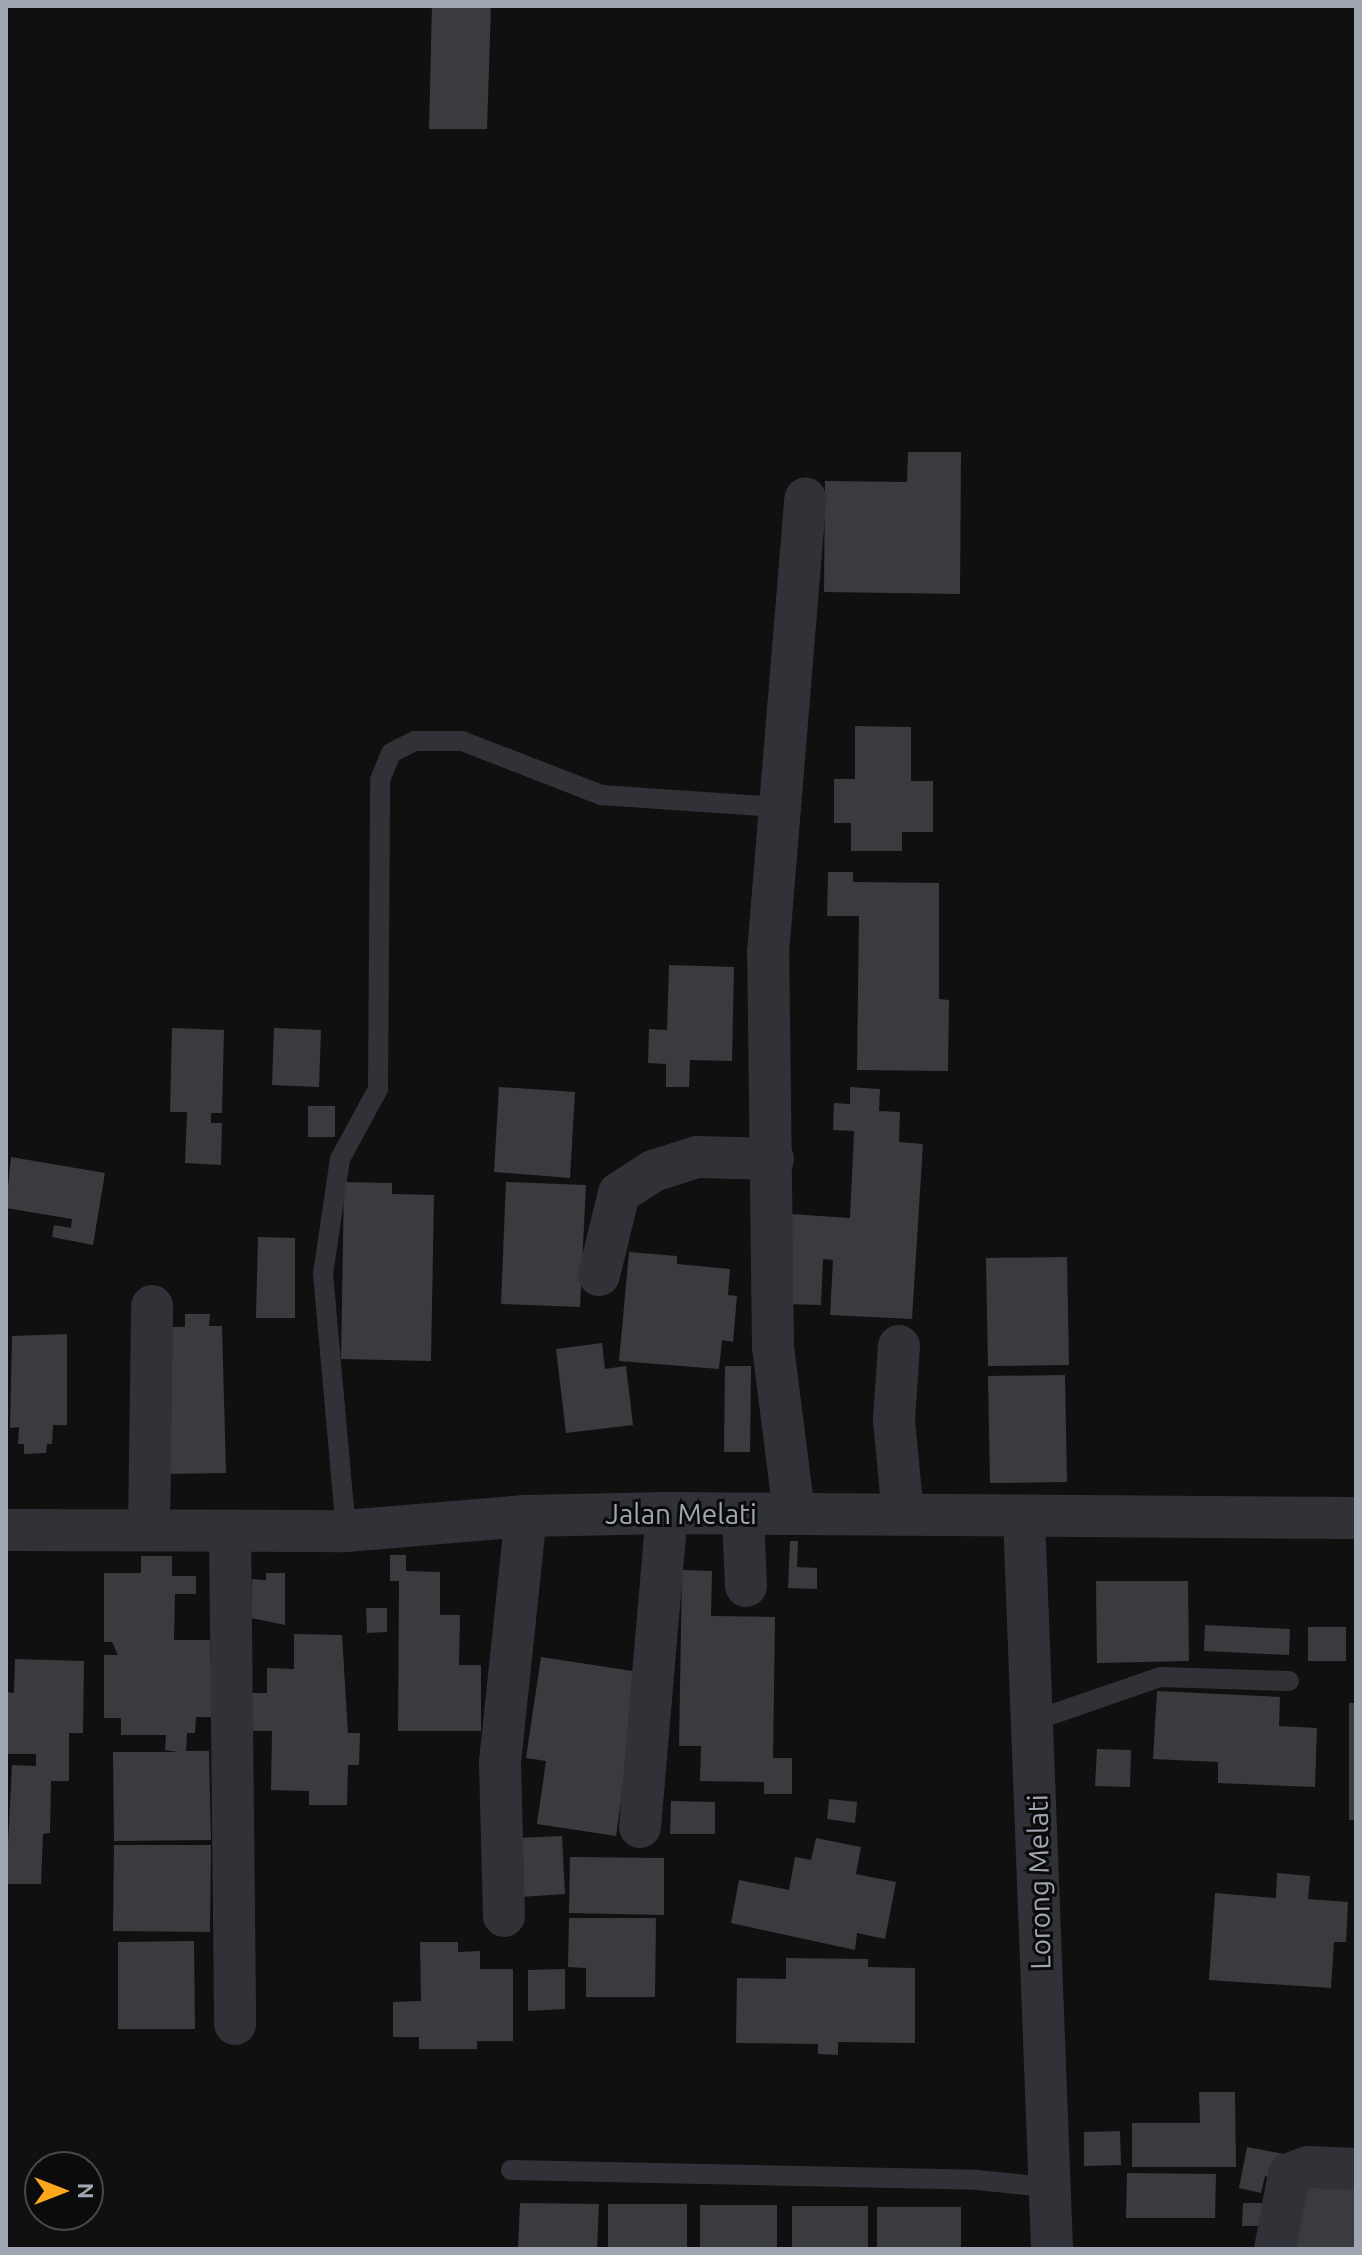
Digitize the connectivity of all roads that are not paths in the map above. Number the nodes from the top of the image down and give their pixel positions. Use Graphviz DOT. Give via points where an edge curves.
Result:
graph roads {
  1 [pos="805,499"];
  2 [pos="778,807"];
  3 [pos="773,1159"];
  4 [pos="599,1275"];
  5 [pos="152,1306"];
  6 [pos="899,1346"];
  7 [pos="667,1513"];
  8 [pos="794,1513"];
  9 [pos="743,1515"];
  10 [pos="903,1515"];
  11 [pos="526,1516"];
  12 [pos="1024,1516"];
  13 [pos="1356,1518"];
  14 [pos="6,1530"];
  15 [pos="149,1530"];
  16 [pos="230,1531"];
  17 [pos="346,1531"];
  18 [pos="746,1586"];
  19 [pos="1289,1681"];
  20 [pos="1036,1720"];
  21 [pos="640,1827"];
  22 [pos="504,1916"];
  23 [pos="235,2024"];
  24 [pos="1356,2169"];
  25 [pos="511,2170"];
  26 [pos="1046,2187"];
  27 [pos="1052,2249"];
  28 [pos="1275,2249"];
  1 -- 2 [label="street"];
  2 -- 3 [label="street" via="768,953"];
  2 -- 17 [label="lane" via="601,795 462,741 415,741 391,753 380,780 378,1089 340,1159 323,1274"];
  3 -- 4 [label="street" via="697,1157 653,1171 619,1193"];
  3 -- 8 [label="street" via="773,1347"];
  5 -- 15 [label="street"];
  6 -- 10 [label="street" via="894,1420"];
  7 -- 9 [label="street, Jalan Melati"];
  7 -- 11 [label="street, Jalan Melati"];
  7 -- 21 [label="street"];
  8 -- 9 [label="street, Jalan Melati"];
  8 -- 10 [label="street, Jalan Melati"];
  9 -- 18 [label="street"];
  10 -- 12 [label="street, Jalan Melati"];
  11 -- 17 [label="street, Jalan Melati"];
  11 -- 22 [label="street" via="500,1762"];
  12 -- 13 [label="street, Jalan Melati"];
  12 -- 20 [label="street, Lorong Melati"];
  14 -- 15 [label="street, Jalan Melati"];
  15 -- 16 [label="street, Jalan Melati"];
  16 -- 17 [label="street, Jalan Melati"];
  16 -- 23 [label="street"];
  19 -- 20 [label="lane" via="1160,1677"];
  20 -- 26 [label="street, Lorong Melati"];
  24 -- 28 [label="street" via="1308,2167 1289,2174"];
  25 -- 26 [label="lane" via="977,2180"];
  26 -- 27 [label="street, Lorong Melati"];
}
